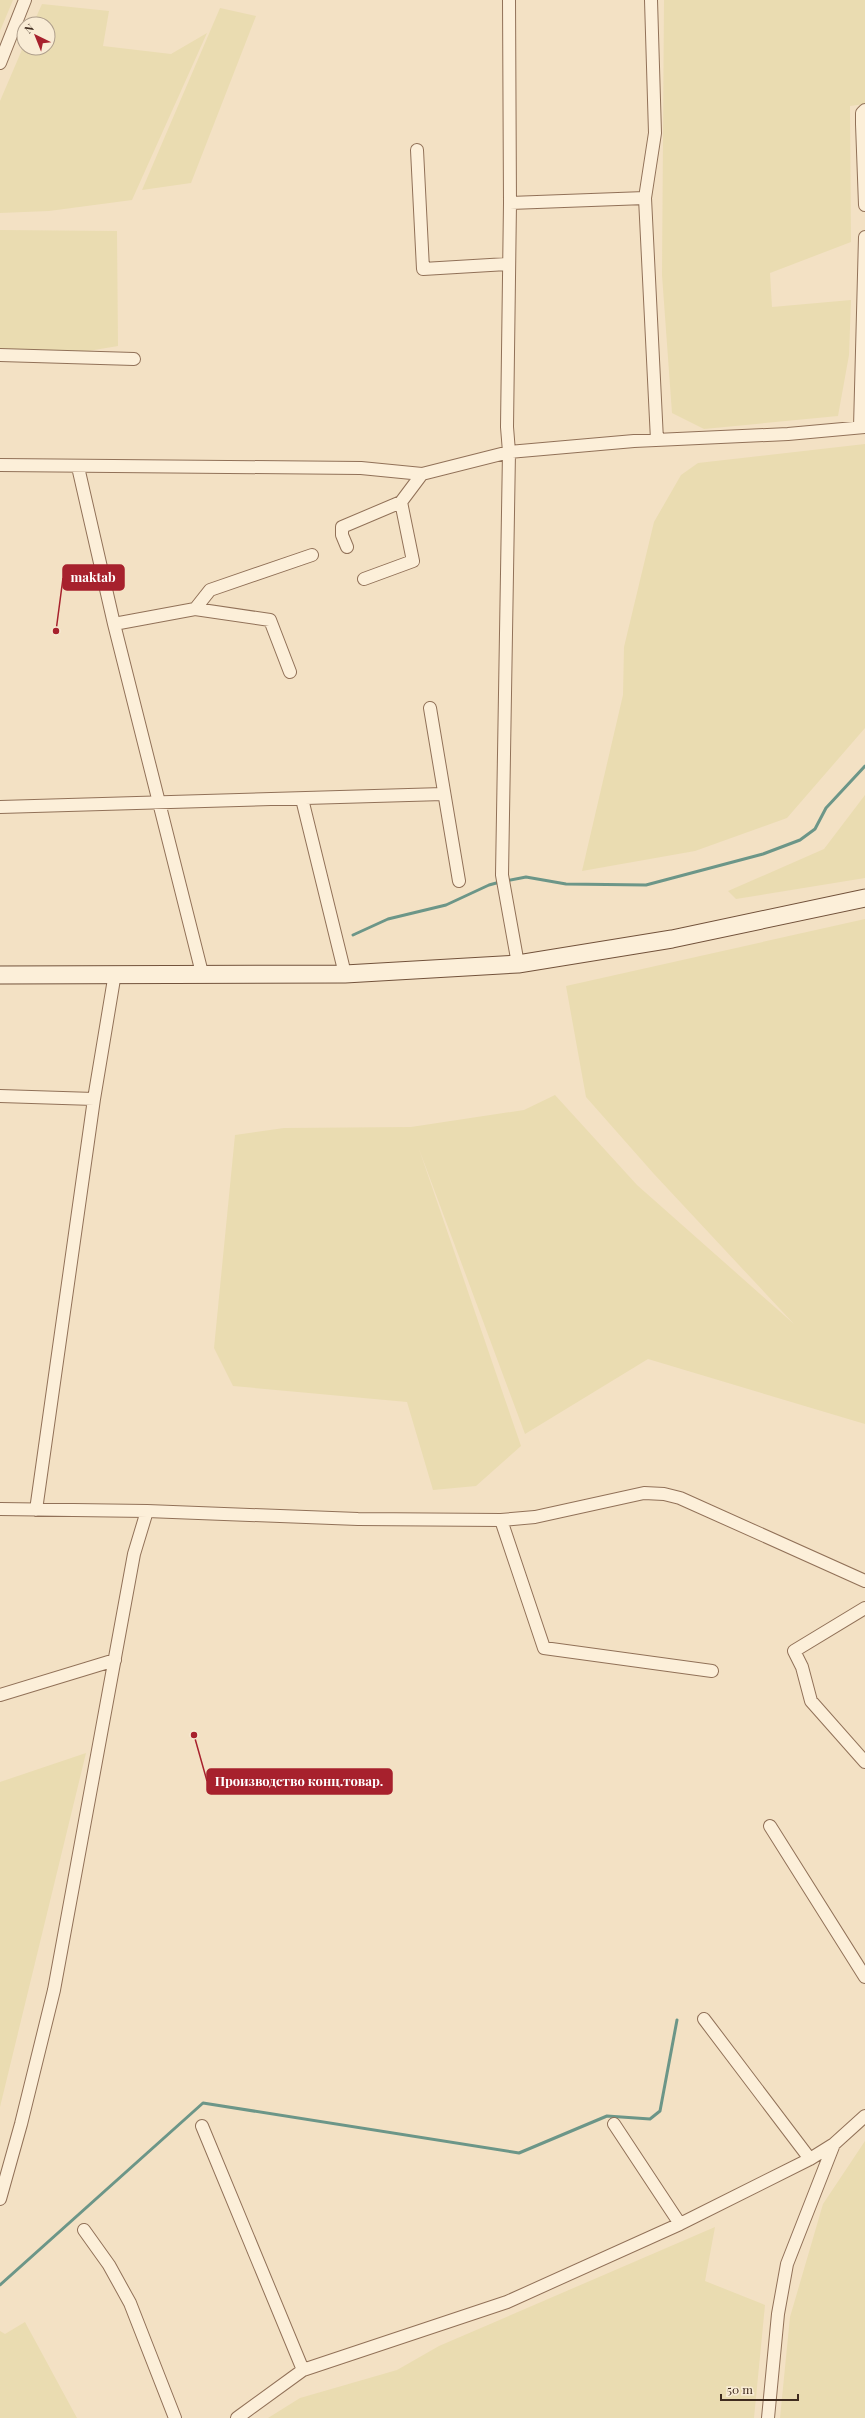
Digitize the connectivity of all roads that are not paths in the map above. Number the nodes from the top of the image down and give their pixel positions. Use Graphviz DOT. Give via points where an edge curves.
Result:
graph roads {
  1 [pos="25,0"];
  2 [pos="509,0"];
  3 [pos="651,0"];
  4 [pos="0,63"];
  5 [pos="865,110"];
  6 [pos="417,150"];
  7 [pos="645,198"];
  8 [pos="510,203"];
  9 [pos="865,205"];
  10 [pos="865,237"];
  11 [pos="507,264"];
  12 [pos="0,356"];
  13 [pos="134,359"];
  14 [pos="863,427"];
  15 [pos="657,440"];
  16 [pos="509,452"];
  17 [pos="0,466"];
  18 [pos="78,467"];
  19 [pos="422,474"];
  20 [pos="401,502"];
  21 [pos="347,547"];
  22 [pos="312,555"];
  23 [pos="364,579"];
  24 [pos="195,609"];
  25 [pos="114,624"];
  26 [pos="290,672"];
  27 [pos="430,708"];
  28 [pos="443,794"];
  29 [pos="302,799"];
  30 [pos="158,802"];
  31 [pos="0,807"];
  32 [pos="459,881"];
  33 [pos="865,898"];
  34 [pos="518,964"];
  35 [pos="115,973"];
  36 [pos="202,973"];
  37 [pos="345,974"];
  38 [pos="0,975"];
  39 [pos="0,1096"];
  40 [pos="94,1099"];
  41 [pos="0,1509"];
  42 [pos="36,1510"];
  43 [pos="147,1510"];
  44 [pos="501,1520"];
  45 [pos="865,1581"];
  46 [pos="865,1608"];
  47 [pos="115,1660"];
  48 [pos="712,1671"];
  49 [pos="0,1695"];
  50 [pos="865,1762"];
  51 [pos="770,1826"];
  52 [pos="865,1977"];
  53 [pos="704,2019"];
  54 [pos="865,2116"];
  55 [pos="614,2124"];
  56 [pos="202,2126"];
  57 [pos="834,2144"];
  58 [pos="810,2159"];
  59 [pos="0,2199"];
  60 [pos="680,2224"];
  61 [pos="84,2230"];
  62 [pos="303,2370"];
  63 [pos="175,2418"];
  64 [pos="238,2418"];
  65 [pos="768,2418"];
  1 -- 4 [label="street"];
  2 -- 8 [label="street"];
  3 -- 7 [label="street" via="655,133"];
  5 -- 9 [label="street" via="862,113 862,124"];
  6 -- 11 [label="street" via="423,269"];
  7 -- 8 [label="street"];
  7 -- 15 [label="street"];
  8 -- 11 [label="street"];
  10 -- 14 [label="street"];
  11 -- 16 [label="street"];
  12 -- 13 [label="street"];
  14 -- 15 [label="street" via="788,434"];
  15 -- 16 [label="street"];
  16 -- 19 [label="street"];
  16 -- 34 [label="street" via="502,875"];
  17 -- 18 [label="street"];
  18 -- 19 [label="street" via="361,468"];
  18 -- 25 [label="street"];
  19 -- 20 [label="street"];
  20 -- 21 [label="street" via="342,527"];
  20 -- 23 [label="street" via="413,561"];
  22 -- 24 [label="street" via="210,590"];
  24 -- 25 [label="street"];
  24 -- 26 [label="street" via="270,620"];
  25 -- 30 [label="street"];
  27 -- 28 [label="street"];
  28 -- 29 [label="street"];
  28 -- 32 [label="street"];
  29 -- 30 [label="street"];
  29 -- 37 [label="street"];
  30 -- 31 [label="street"];
  30 -- 36 [label="street"];
  33 -- 34 [label="main road" via="672,940"];
  34 -- 37 [label="main road"];
  35 -- 36 [label="main road"];
  35 -- 38 [label="main road"];
  35 -- 40 [label="street"];
  36 -- 37 [label="main road"];
  39 -- 40 [label="street"];
  40 -- 42 [label="street"];
  41 -- 42 [label="street"];
  42 -- 43 [label="street"];
  43 -- 44 [label="street" via="358,1519"];
  43 -- 47 [label="street" via="134,1554"];
  44 -- 45 [label="street" via="535,1518 644,1492 664,1494 680,1498"];
  44 -- 48 [label="street" via="544,1648"];
  46 -- 50 [label="street" via="794,1651 802,1668 811,1701"];
  47 -- 49 [label="street"];
  47 -- 59 [label="street" via="54,1990"];
  51 -- 52 [label="street"];
  53 -- 58 [label="street"];
  54 -- 57 [label="street"];
  55 -- 60 [label="street"];
  56 -- 62 [label="street"];
  57 -- 58 [label="street"];
  57 -- 65 [label="street" via="787,2264 778,2314"];
  58 -- 60 [label="street"];
  60 -- 62 [label="street" via="507,2302"];
  61 -- 63 [label="street" via="109,2265 130,2303"];
  62 -- 64 [label="street"];
}
